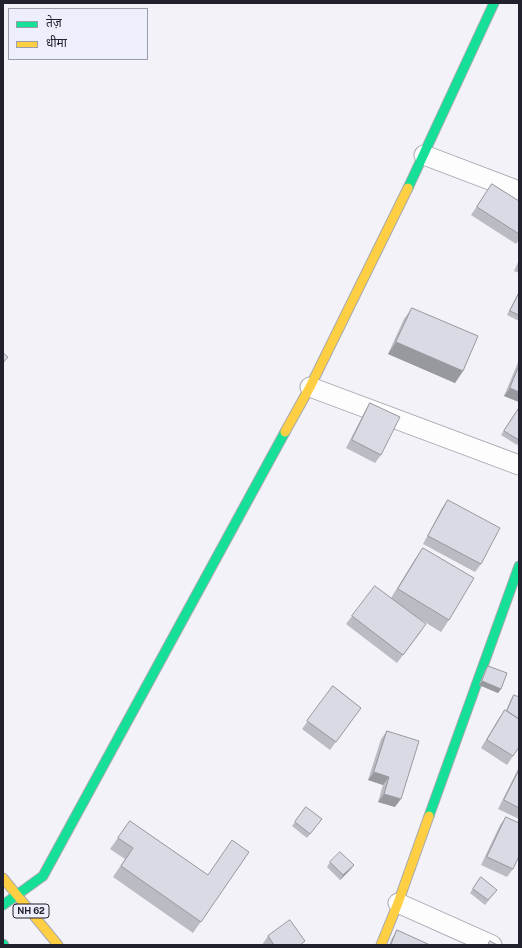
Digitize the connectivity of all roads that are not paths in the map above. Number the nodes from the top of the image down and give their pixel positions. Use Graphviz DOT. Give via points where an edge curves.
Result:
graph roads {
  1 [pos="494,3"];
  2 [pos="424,155"];
  3 [pos="519,191"];
  4 [pos="310,387"];
  5 [pos="519,465"];
  6 [pos="519,566"];
  7 [pos="3,878"];
  8 [pos="18,895"];
  9 [pos="398,903"];
  10 [pos="3,906"];
  11 [pos="58,945"];
  12 [pos="381,945"];
  13 [pos="492,945"];
  1 -- 2 [label="main road"];
  2 -- 3 [label="street"];
  2 -- 4 [label="main road"];
  4 -- 5 [label="street"];
  4 -- 8 [label="main road" via="43,876"];
  6 -- 9 [label="main road"];
  7 -- 8 [label="main road, NH 62"];
  8 -- 10 [label="main road"];
  8 -- 11 [label="main road, NH 62"];
  9 -- 12 [label="main road"];
  9 -- 13 [label="street"];
}
